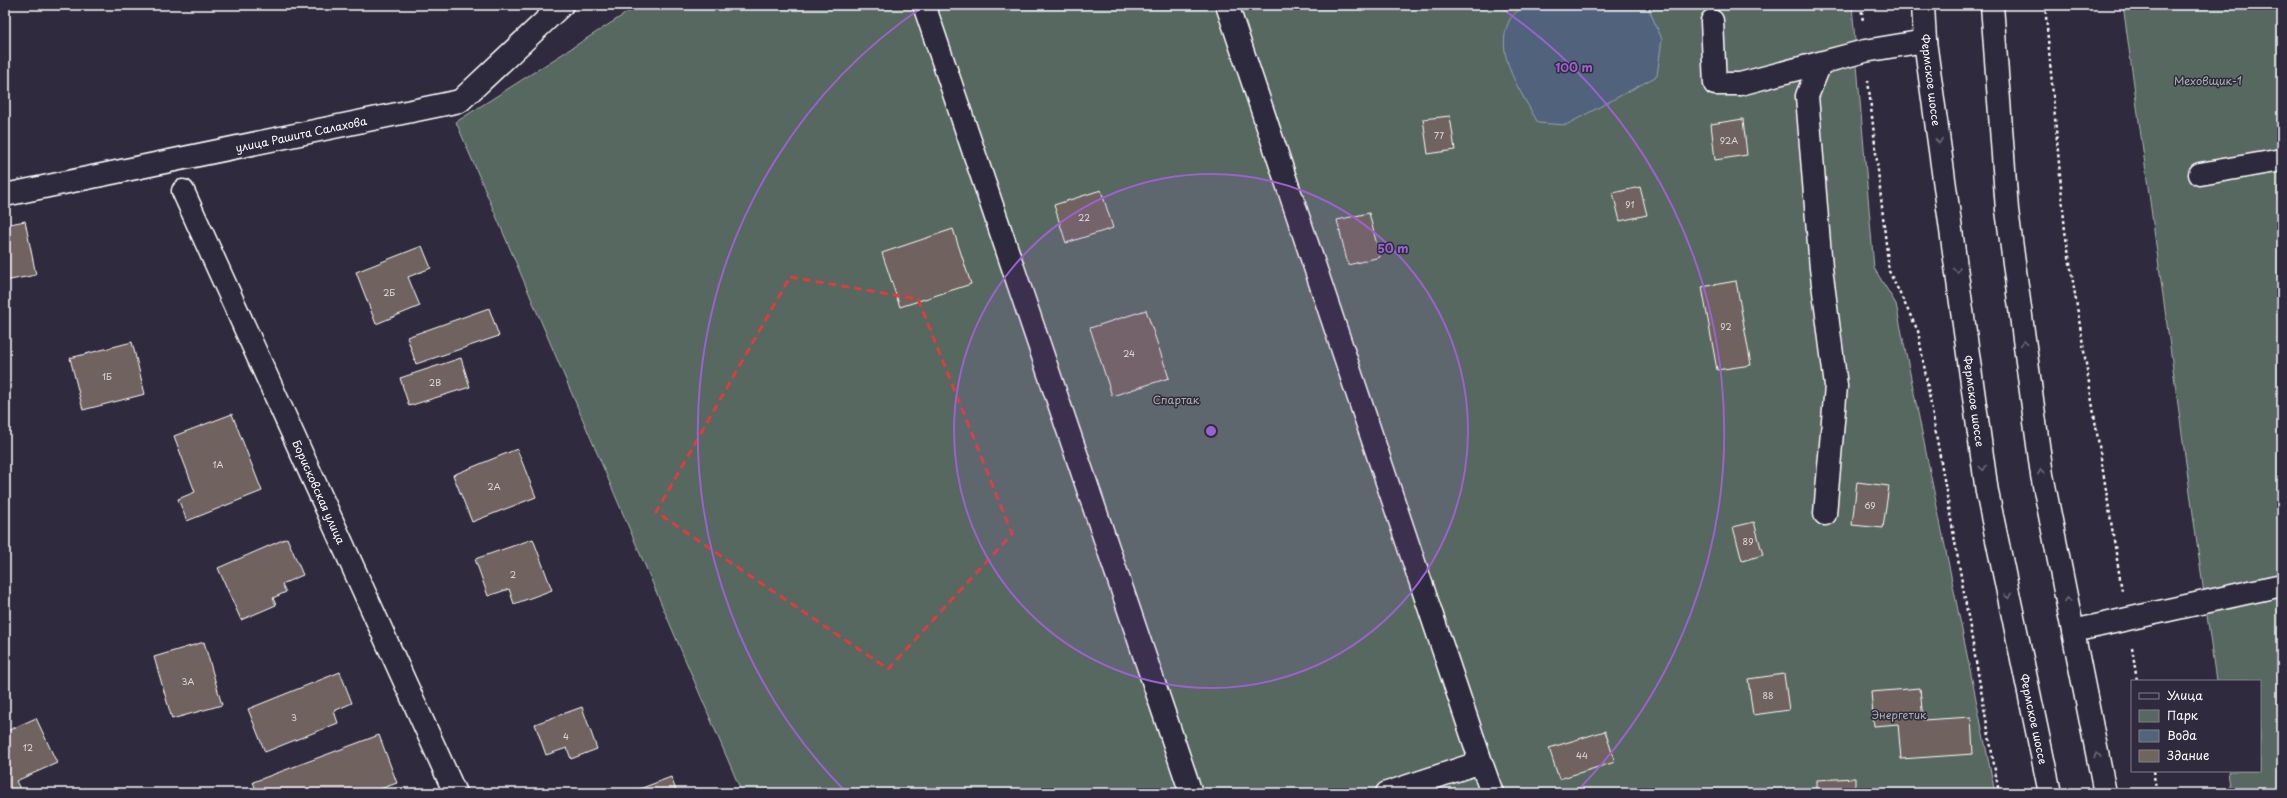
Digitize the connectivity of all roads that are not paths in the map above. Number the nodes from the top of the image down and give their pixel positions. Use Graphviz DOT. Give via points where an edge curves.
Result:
graph roads {
  1 [pos="562,5"];
  2 [pos="924,5"];
  3 [pos="1227,5"];
  4 [pos="1923,5"];
  5 [pos="1992,5"];
  6 [pos="1712,21"];
  7 [pos="1925,41"];
  8 [pos="1820,64"];
  9 [pos="2282,160"];
  10 [pos="2200,174"];
  11 [pos="183,191"];
  12 [pos="5,195"];
  13 [pos="1825,514"];
  14 [pos="2282,585"];
  15 [pos="2073,631"];
  16 [pos="1481,762"];
  17 [pos="455,793"];
  18 [pos="1192,793"];
  19 [pos="1387,793"];
  20 [pos="1492,793"];
  21 [pos="2050,793"];
  22 [pos="2105,793"];
  1 -- 12 [label="main road, улица Рашита Салахова" via="460,101"];
  2 -- 18 [label="main road"];
  3 -- 16 [label="main road"];
  4 -- 7 [label="main road, Фермское шоссе"];
  15 -- 5 [label="main road, one-way" via="2042,475 2010,234"];
  6 -- 8 [label="main road" via="1715,84 1740,84"];
  7 -- 8 [label="main road" via="1865,51"];
  7 -- 21 [label="main road, Фермское шоссе, one-way" via="1987,492"];
  8 -- 13 [label="main road" via="1807,96 1821,268 1836,386"];
  9 -- 10 [label="main road"];
  11 -- 17 [label="main road, Борисковская улица"];
  14 -- 15 [label="main road"];
  22 -- 15 [label="main road, one-way"];
  16 -- 19 [label="main road"];
  16 -- 20 [label="main road"];
}
